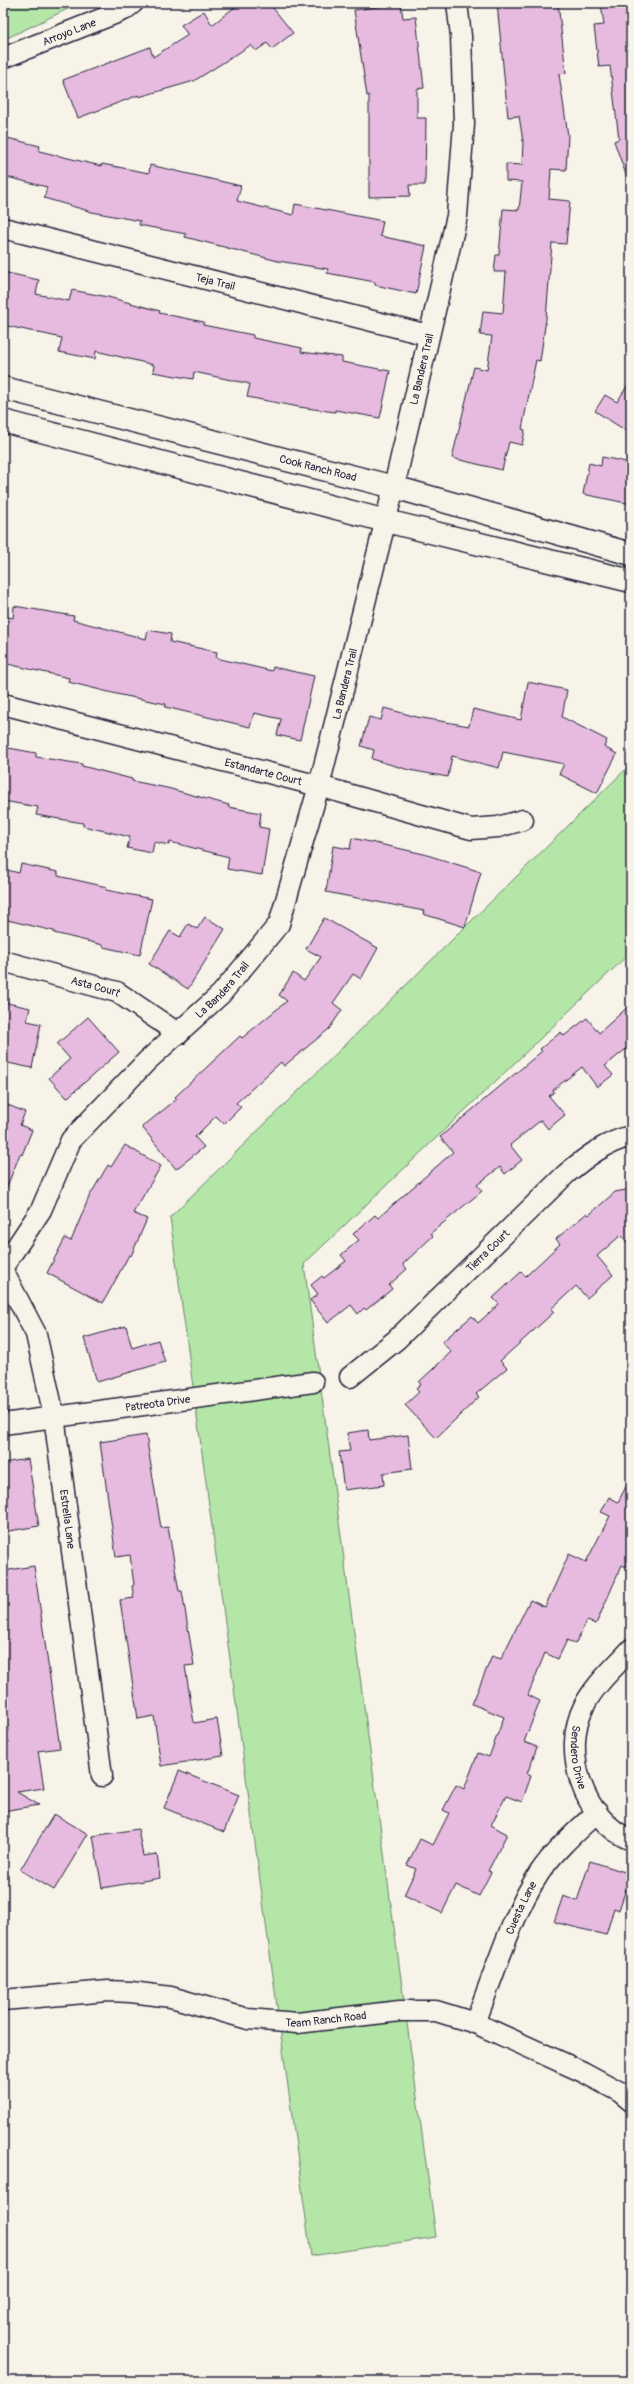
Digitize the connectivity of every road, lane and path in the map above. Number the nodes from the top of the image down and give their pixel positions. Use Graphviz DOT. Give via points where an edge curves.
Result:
graph roads {
  1 [pos="133,3"];
  2 [pos="457,3"];
  3 [pos="3,58"];
  4 [pos="3,228"];
  5 [pos="428,335"];
  6 [pos="3,388"];
  7 [pos="3,421"];
  8 [pos="394,487"];
  9 [pos="386,521"];
  10 [pos="631,554"];
  11 [pos="631,581"];
  12 [pos="3,704"];
  13 [pos="319,786"];
  14 [pos="523,820"];
  15 [pos="3,961"];
  16 [pos="179,1034"];
  17 [pos="631,1136"];
  18 [pos="3,1267"];
  19 [pos="3,1271"];
  20 [pos="350,1377"];
  21 [pos="313,1382"];
  22 [pos="54,1416"];
  23 [pos="3,1424"];
  24 [pos="631,1649"];
  25 [pos="102,1776"];
  26 [pos="597,1812"];
  27 [pos="631,1840"];
  28 [pos="3,2000"];
  29 [pos="475,2023"];
  30 [pos="631,2101"];
  1 -- 3 [label="street, Arroyo Lane" via="124,10"];
  2 -- 5 [label="street, La Bandera Trail" via="461,36 464,124 457,216"];
  4 -- 5 [label="street, Teja Trail"];
  5 -- 8 [label="street, La Bandera Trail"];
  6 -- 8 [label="street, Cook Ranch Road"];
  7 -- 9 [label="street"];
  8 -- 9 [label="street, La Bandera Trail"];
  8 -- 10 [label="street, Cook Ranch Road"];
  9 -- 11 [label="street"];
  9 -- 13 [label="street, La Bandera Trail"];
  12 -- 13 [label="street, Estandarte Court"];
  13 -- 14 [label="street, Estandarte Court" via="470,829 498,827"];
  13 -- 16 [label="street, La Bandera Trail" via="279,924 221,994"];
  15 -- 16 [label="street, Asta Court" via="117,992"];
  16 -- 18 [label="street, La Bandera Trail" via="147,1061 71,1140 41,1210"];
  17 -- 20 [label="street, Tierra Court" via="594,1152 566,1174 396,1340"];
  19 -- 22 [label="street, Estrella Lane" via="36,1334"];
  21 -- 22 [label="street, Patreota Drive"];
  22 -- 23 [label="street, Patreota Drive"];
  22 -- 25 [label="street, Estrella Lane"];
  24 -- 26 [label="street, Sendero Drive" via="587,1701 576,1731 578,1771 589,1801"];
  26 -- 27 [label="street, Sendero Drive" via="616,1831"];
  26 -- 29 [label="street, Cuesta Lane" via="562,1845 530,1889"];
  28 -- 29 [label="street, Team Ranch Road" via="108,1991 131,1992 171,1997 248,2019 316,2022 418,2010 452,2014"];
  29 -- 30 [label="street, Team Ranch Road" via="601,2080"];
}
